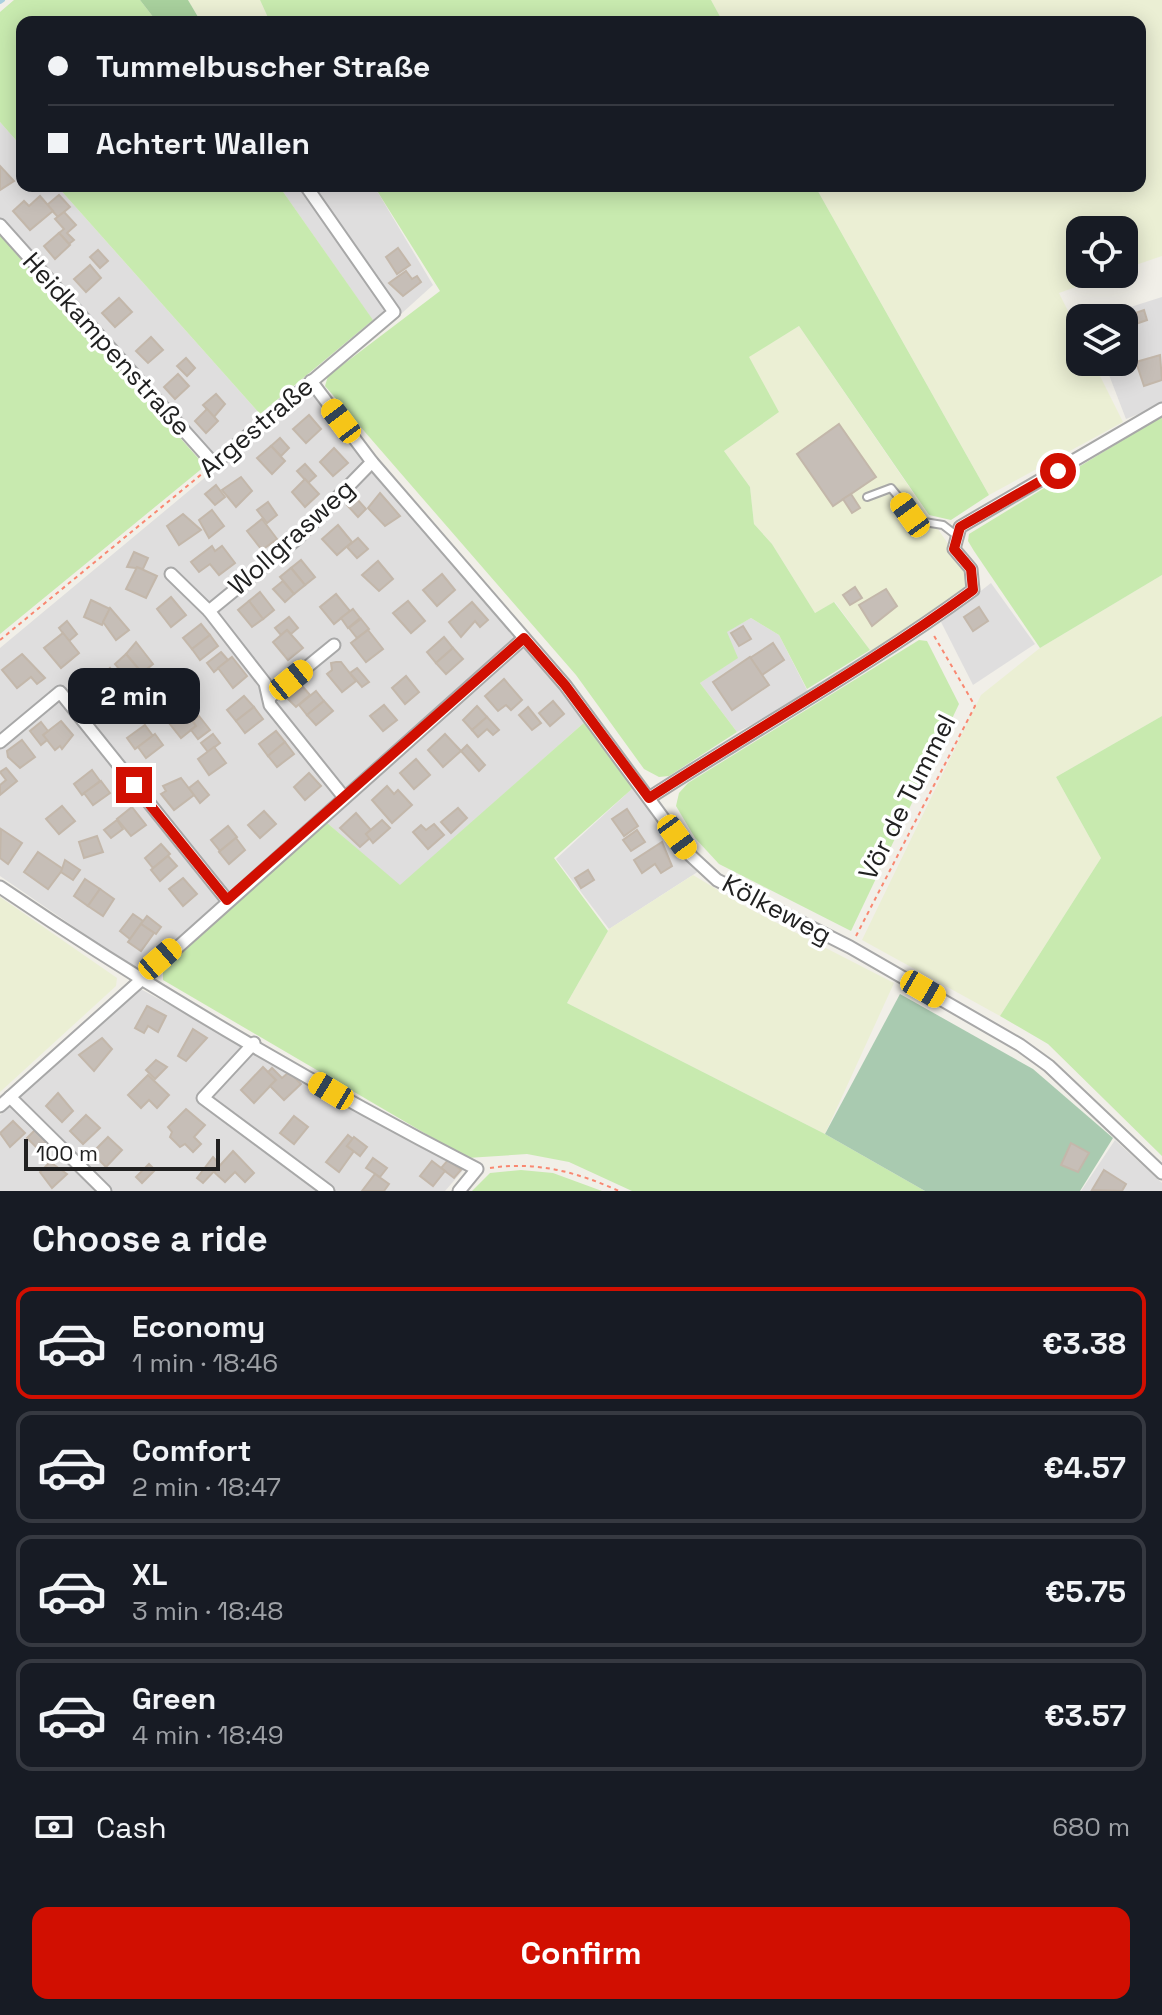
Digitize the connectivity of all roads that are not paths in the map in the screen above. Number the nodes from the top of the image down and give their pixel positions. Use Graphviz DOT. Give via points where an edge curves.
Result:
graph roads {
  1 [pos="310,192"];
  2 [pos="0,225"];
  3 [pos="311,381"];
  4 [pos="1162,409"];
  5 [pos="372,462"];
  6 [pos="214,464"];
  7 [pos="867,497"];
  8 [pos="956,535"];
  9 [pos="171,574"];
  10 [pos="209,611"];
  11 [pos="524,638"];
  12 [pos="334,645"];
  13 [pos="269,698"];
  14 [pos="0,742"];
  15 [pos="343,796"];
  16 [pos="649,798"];
  17 [pos="0,887"];
  18 [pos="227,900"];
  19 [pos="138,979"];
  20 [pos="254,1043"];
  21 [pos="10,1097"];
  22 [pos="0,1106"];
  23 [pos="1162,1173"];
  24 [pos="105,1191"];
  25 [pos="328,1191"];
  26 [pos="459,1191"];
  1 -- 3 [label="street, Argestraße" via="394,312"];
  2 -- 6 [label="street, Heidkampenstraße"];
  3 -- 5 [label="street, Kölkeweg"];
  3 -- 6 [label="street, Argestraße"];
  4 -- 8 [label="street" via="960,527"];
  5 -- 10 [label="street, Wollgrasweg" via="297,539"];
  5 -- 11 [label="street, Kölkeweg"];
  7 -- 8 [label="lane" via="891,488 918,521 943,525"];
  8 -- 16 [label="street" via="954,549 971,569 973,590 838,683"];
  9 -- 10 [label="street, Wollgrasweg"];
  10 -- 13 [label="street, Wollgrasweg" via="265,683"];
  11 -- 15 [label="street"];
  11 -- 16 [label="street, Kölkeweg"];
  12 -- 13 [label="street"];
  13 -- 15 [label="street, Wollgrasweg"];
  14 -- 18 [label="street" via="60,692"];
  15 -- 18 [label="street"];
  16 -- 23 [label="street, Kölkeweg" via="691,856 717,880 850,947 1049,1066"];
  17 -- 19 [label="street"];
  18 -- 19 [label="street"];
  19 -- 20 [label="street"];
  19 -- 21 [label="street"];
  20 -- 25 [label="street" via="203,1098"];
  20 -- 26 [label="street" via="357,1106 477,1169"];
  21 -- 22 [label="street"];
  21 -- 24 [label="street"];
}
